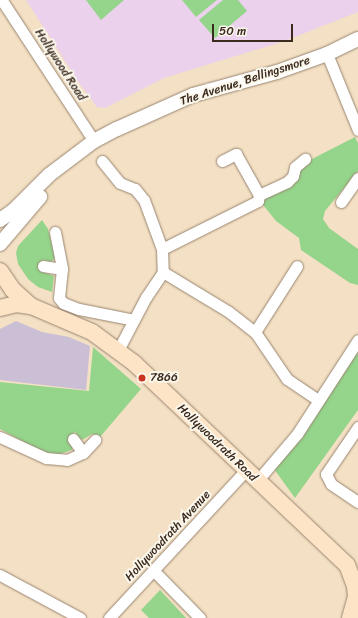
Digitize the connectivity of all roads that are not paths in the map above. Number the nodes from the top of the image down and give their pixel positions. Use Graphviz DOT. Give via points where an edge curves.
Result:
graph roads {
  1 [pos="3,2"];
  2 [pos="358,39"];
  3 [pos="327,54"];
  4 [pos="358,130"];
  5 [pos="94,141"];
  6 [pos="305,159"];
  7 [pos="71,160"];
  8 [pos="102,161"];
  9 [pos="222,161"];
  10 [pos="358,178"];
  11 [pos="259,195"];
  12 [pos="340,202"];
  13 [pos="0,220"];
  14 [pos="56,232"];
  15 [pos="0,244"];
  16 [pos="162,249"];
  17 [pos="43,266"];
  18 [pos="297,266"];
  19 [pos="62,269"];
  20 [pos="0,271"];
  21 [pos="163,272"];
  22 [pos="30,306"];
  23 [pos="0,308"];
  24 [pos="134,320"];
  25 [pos="255,332"];
  26 [pos="358,340"];
  27 [pos="118,350"];
  28 [pos="318,400"];
  29 [pos="358,427"];
  30 [pos="0,437"];
  31 [pos="73,439"];
  32 [pos="95,440"];
  33 [pos="83,453"];
  34 [pos="251,476"];
  35 [pos="358,502"];
  36 [pos="153,570"];
  37 [pos="0,575"];
  38 [pos="357,597"];
  39 [pos="80,618"];
  40 [pos="109,618"];
  41 [pos="200,618"];
  42 [pos="350,618"];
  1 -- 5 [label="street, Hollywood Road"];
  2 -- 3 [label="street, The Avenue, Bellingsmore"];
  3 -- 4 [label="street"];
  3 -- 5 [label="street, The Avenue, Bellingsmore" via="277,72 193,95"];
  5 -- 7 [label="street, The Avenue, Bellingsmore"];
  6 -- 11 [label="street" via="295,167 287,182"];
  7 -- 13 [label="street, The Avenue, Bellingsmore" via="49,175 13,212"];
  7 -- 15 [label="street, The Avenue, Bellingsmore"];
  8 -- 16 [label="street" via="120,183 135,189 144,200"];
  9 -- 11 [label="street" via="236,154"];
  10 -- 12 [label="street"];
  11 -- 16 [label="street" via="258,201"];
  14 -- 19 [label="street"];
  16 -- 21 [label="street"];
  17 -- 19 [label="street"];
  18 -- 25 [label="street"];
  19 -- 24 [label="street" via="59,298 63,303 79,310"];
  20 -- 22 [label="main road, Hollywoodrath Road" via="13,290"];
  21 -- 24 [label="street" via="146,296"];
  21 -- 25 [label="street" via="229,312"];
  22 -- 23 [label="main road, Hollywoodrath Road" via="16,304"];
  22 -- 27 [label="main road, Hollywoodrath Road" via="92,332"];
  24 -- 27 [label="street"];
  25 -- 28 [label="street" via="286,379"];
  26 -- 28 [label="street, Hollywoodrath Avenue"];
  27 -- 34 [label="main road, Hollywoodrath Road" via="153,380"];
  28 -- 34 [label="street, Hollywoodrath Avenue" via="297,434"];
  29 -- 35 [label="street" via="326,474 331,484"];
  30 -- 33 [label="street" via="46,458 67,460"];
  31 -- 33 [label="street"];
  32 -- 33 [label="street"];
  34 -- 36 [label="street, Hollywoodrath Avenue"];
  34 -- 38 [label="main road, Hollywoodrath Road" via="347,565 353,576"];
  36 -- 40 [label="street, Hollywoodrath Avenue"];
  36 -- 41 [label="street"];
  37 -- 39 [label="street"];
  38 -- 42 [label="main road, Hollywoodrath Road"];
}
